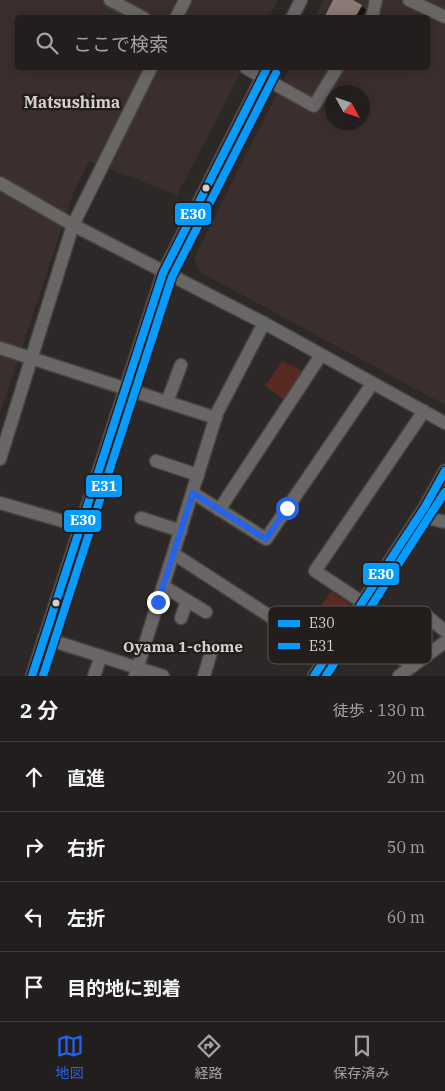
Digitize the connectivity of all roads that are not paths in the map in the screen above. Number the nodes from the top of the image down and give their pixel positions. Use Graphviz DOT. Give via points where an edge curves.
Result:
graph roads {
  1 [pos="110,0"];
  2 [pos="185,0"];
  3 [pos="301,0"];
  4 [pos="376,0"];
  5 [pos="408,0"];
  6 [pos="138,15"];
  7 [pos="178,15"];
  8 [pos="294,15"];
  9 [pos="373,15"];
  10 [pos="445,18"];
  11 [pos="150,70"];
  12 [pos="336,70"];
  13 [pos="264,71"];
  14 [pos="0,184"];
  15 [pos="73,225"];
  16 [pos="164,273"];
  17 [pos="264,323"];
  18 [pos="0,348"];
  19 [pos="321,356"];
  20 [pos="30,357"];
  21 [pos="181,365"];
  22 [pos="372,384"];
  23 [pos="127,388"];
  24 [pos="167,402"];
  25 [pos="424,411"];
  26 [pos="216,418"];
  27 [pos="445,423"];
  28 [pos="0,458"];
  29 [pos="156,461"];
  30 [pos="445,471"];
  31 [pos="198,475"];
  32 [pos="193,493"];
  33 [pos="0,503"];
  34 [pos="219,510"];
  35 [pos="419,516"];
  36 [pos="141,518"];
  37 [pos="445,522"];
  38 [pos="80,526"];
  39 [pos="181,531"];
  40 [pos="174,554"];
  41 [pos="163,586"];
  42 [pos="187,601"];
  43 [pos="362,602"];
  44 [pos="359,606"];
  45 [pos="206,612"];
  46 [pos="268,615"];
  47 [pos="181,618"];
  48 [pos="432,620"];
  49 [pos="445,631"];
  50 [pos="44,638"];
  51 [pos="445,642"];
  52 [pos="212,649"];
  53 [pos="432,652"];
  54 [pos="101,656"];
  55 [pos="38,658"];
  56 [pos="322,664"];
  57 [pos="410,664"];
  58 [pos="416,664"];
  59 [pos="413,666"];
  60 [pos="136,672"];
  61 [pos="25,676"];
  62 [pos="32,676"];
  63 [pos="94,676"];
  64 [pos="163,676"];
  65 [pos="204,676"];
  66 [pos="314,676"];
  67 [pos="399,676"];
  1 -- 6 [label="street"];
  2 -- 7 [label="street"];
  3 -- 8 [label="street"];
  4 -- 9 [label="street"];
  5 -- 10 [label="street"];
  11 -- 15 [label="street"];
  12 -- 13 [label="street" via="314,106"];
  13 -- 16 [label="street"];
  14 -- 15 [label="street"];
  15 -- 16 [label="street"];
  15 -- 20 [label="street"];
  16 -- 17 [label="street"];
  16 -- 23 [label="street"];
  17 -- 19 [label="street"];
  17 -- 26 [label="street"];
  18 -- 20 [label="street"];
  19 -- 22 [label="street"];
  19 -- 34 [label="street"];
  20 -- 23 [label="street"];
  20 -- 28 [label="street"];
  21 -- 24 [label="street"];
  22 -- 25 [label="street"];
  22 -- 34 [label="street" via="266,539"];
  23 -- 24 [label="street"];
  23 -- 38 [label="street"];
  24 -- 26 [label="street"];
  25 -- 27 [label="street"];
  25 -- 43 [label="street" via="315,571"];
  26 -- 31 [label="street"];
  29 -- 31 [label="street"];
  30 -- 35 [label="street"];
  31 -- 32 [label="street"];
  32 -- 34 [label="street"];
  32 -- 39 [label="street"];
  33 -- 38 [label="street"];
  35 -- 37 [label="street"];
  35 -- 43 [label="street"];
  36 -- 39 [label="street"];
  38 -- 50 [label="street"];
  39 -- 40 [label="street"];
  40 -- 41 [label="street"];
  40 -- 46 [label="street"];
  41 -- 42 [label="street"];
  41 -- 60 [label="street"];
  42 -- 45 [label="street"];
  42 -- 47 [label="street"];
  43 -- 44 [label="street"];
  48 -- 49 [label="street"];
  50 -- 54 [label="street"];
  50 -- 55 [label="street"];
  51 -- 53 [label="street"];
  52 -- 65 [label="street"];
  54 -- 60 [label="street"];
  54 -- 63 [label="street"];
  55 -- 61 [label="street" via="29,664"];
  55 -- 62 [label="street"];
  56 -- 66 [label="street"];
  57 -- 59 [label="street"];
  58 -- 59 [label="street"];
  59 -- 67 [label="street"];
  60 -- 64 [label="street"];
}
